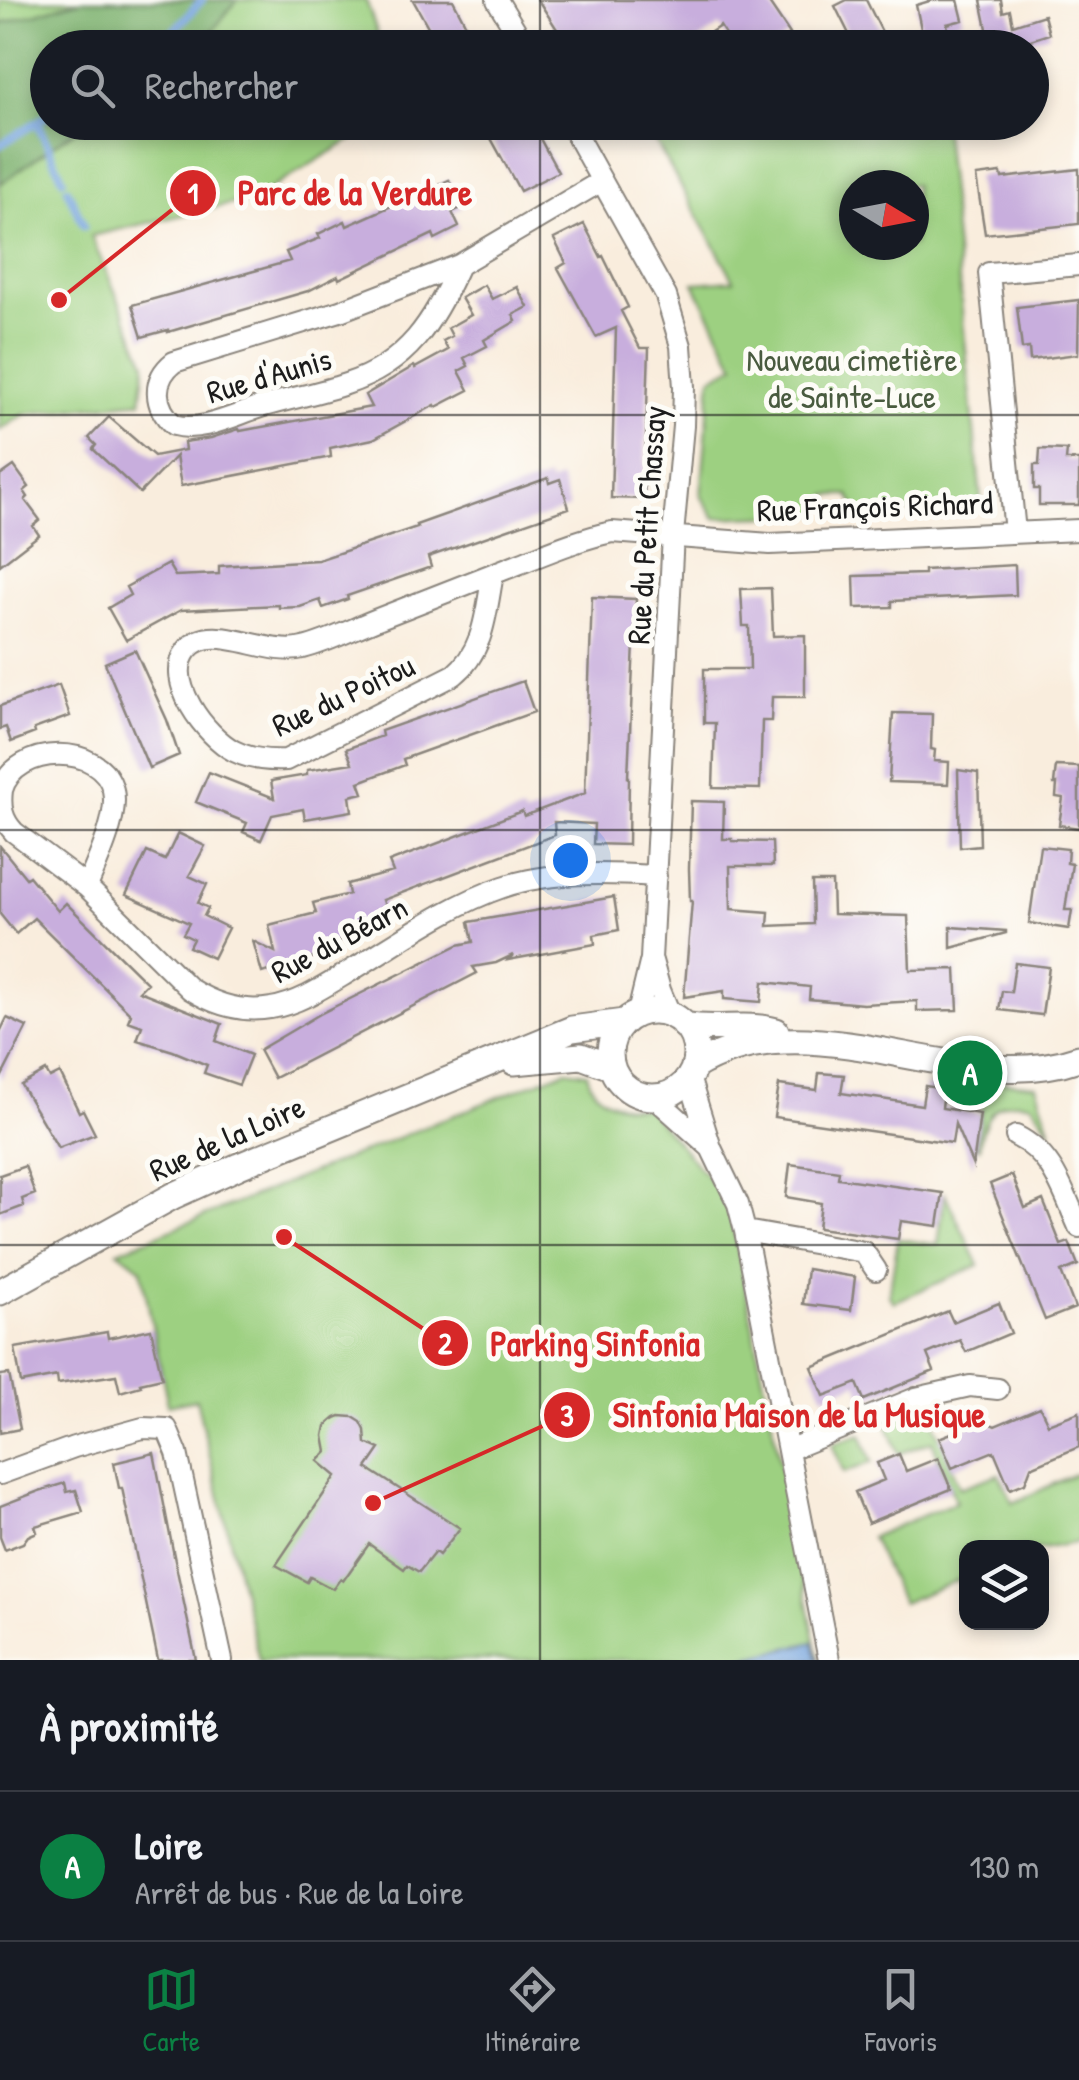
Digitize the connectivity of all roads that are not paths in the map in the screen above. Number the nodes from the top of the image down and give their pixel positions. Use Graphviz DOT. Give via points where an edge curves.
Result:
graph roads {
  1 [pos="497,0"];
  2 [pos="515,30"];
  3 [pos="578,140"];
  4 [pos="600,182"];
  5 [pos="459,264"];
  6 [pos="1079,265"];
  7 [pos="1079,530"];
  8 [pos="1016,532"];
  9 [pos="674,535"];
  10 [pos="494,574"];
  11 [pos="656,876"];
  12 [pos="87,887"];
  13 [pos="651,960"];
  14 [pos="631,1018"];
  15 [pos="677,1019"];
  16 [pos="804,1040"];
  17 [pos="1079,1058"];
  18 [pos="491,1064"];
  19 [pos="612,1067"];
  20 [pos="692,1072"];
  21 [pos="654,1097"];
  22 [pos="1016,1136"];
  23 [pos="711,1148"];
  24 [pos="1079,1227"];
  25 [pos="745,1231"];
  26 [pos="876,1270"];
  27 [pos="0,1292"];
  28 [pos="998,1389"];
  29 [pos="788,1450"];
  30 [pos="0,1474"];
  31 [pos="222,1660"];
  32 [pos="829,1660"];
  1 -- 2 [label="street"];
  3 -- 4 [label="street, Rue du Petit Chassay"];
  4 -- 5 [label="street, Rue d'Aunis"];
  4 -- 9 [label="street, Rue du Petit Chassay" via="666,296 682,346"];
  5 -- 5 [label="street, Rue d'Aunis" via="432,319 395,361 376,372 195,427 174,425 160,408 159,380 174,362 340,311"];
  6 -- 8 [label="street" via="988,273"];
  7 -- 8 [label="street, Rue François Richard"];
  8 -- 9 [label="street, Rue François Richard" via="770,544"];
  9 -- 10 [label="street, Rue du Poitou" via="612,532"];
  9 -- 11 [label="street, Rue du Petit Chassay"];
  10 -- 10 [label="street, Rue du Poitou" via="481,636 465,666 286,760 235,752 184,696 181,664 209,636 302,649"];
  11 -- 12 [label="street, Rue du Béarn" via="562,876 505,886 300,999 271,1008 208,1001"];
  11 -- 13 [label="street, Rue du Petit Chassay"];
  12 -- 12 [label="street, Rue du Béarn" via="111,822 113,791 101,770 77,757 35,757 6,780 0,806 5,822"];
  13 -- 14 [label="street, Rue du Petit Chassay"];
  13 -- 15 [label="street, Rue du Petit Chassay"];
  14 -- 15 [label="street" via="654,1011"];
  14 -- 18 [label="street, Rue de la Loire" via="572,1029"];
  14 -- 19 [label="street" via="610,1048"];
  15 -- 16 [label="street" via="701,1028 769,1028"];
  15 -- 20 [label="street" via="695,1044"];
  16 -- 17 [label="street" via="1026,1069"];
  16 -- 20 [label="street" via="725,1050"];
  18 -- 19 [label="street, Rue de la Loire" via="581,1056"];
  18 -- 27 [label="street, Rue de la Loire" via="172,1196"];
  19 -- 21 [label="street" via="625,1087"];
  20 -- 21 [label="street" via="678,1089"];
  20 -- 23 [label="street"];
  21 -- 23 [label="street"];
  22 -- 24 [label="street" via="1046,1158"];
  23 -- 25 [label="street"];
  25 -- 26 [label="street" via="864,1252"];
  25 -- 29 [label="street"];
  28 -- 29 [label="street" via="970,1386 916,1398"];
  29 -- 32 [label="street"];
  30 -- 31 [label="street" via="143,1428 167,1429"];
}
